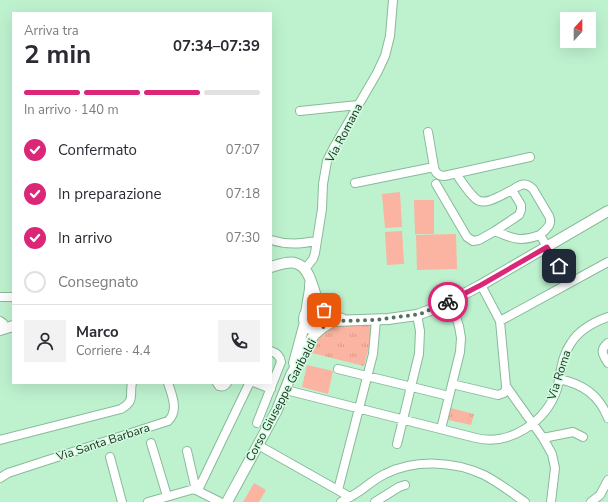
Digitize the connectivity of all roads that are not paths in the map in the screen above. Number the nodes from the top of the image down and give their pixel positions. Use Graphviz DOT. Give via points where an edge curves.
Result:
graph roads {
  1 [pos="393,0"];
  2 [pos="358,105"];
  3 [pos="300,111"];
  4 [pos="428,132"];
  5 [pos="530,157"];
  6 [pos="434,167"];
  7 [pos="459,178"];
  8 [pos="355,183"];
  9 [pos="436,184"];
  10 [pos="512,190"];
  11 [pos="608,211"];
  12 [pos="495,231"];
  13 [pos="540,235"];
  14 [pos="272,240"];
  15 [pos="316,241"];
  16 [pos="547,247"];
  17 [pos="608,262"];
  18 [pos="559,266"];
  19 [pos="272,267"];
  20 [pos="307,274"];
  21 [pos="481,285"];
  22 [pos="0,297"];
  23 [pos="12,297"];
  24 [pos="449,302"];
  25 [pos="324,310"];
  26 [pos="417,314"];
  27 [pos="608,317"];
  28 [pos="305,318"];
  29 [pos="376,320"];
  30 [pos="352,321"];
  31 [pos="500,321"];
  32 [pos="322,328"];
  33 [pos="606,344"];
  34 [pos="274,353"];
  35 [pos="608,364"];
  36 [pos="338,369"];
  37 [pos="291,375"];
  38 [pos="367,376"];
  39 [pos="559,379"];
  40 [pos="132,384"];
  41 [pos="168,384"];
  42 [pos="218,384"];
  43 [pos="226,384"];
  44 [pos="249,384"];
  45 [pos="258,384"];
  46 [pos="452,384"];
  47 [pos="506,386"];
  48 [pos="411,387"];
  49 [pos="270,389"];
  50 [pos="286,390"];
  51 [pos="449,396"];
  52 [pos="359,408"];
  53 [pos="608,418"];
  54 [pos="403,420"];
  55 [pos="257,423"];
  56 [pos="533,423"];
  57 [pos="441,429"];
  58 [pos="583,437"];
  59 [pos="543,438"];
  60 [pos="0,440"];
  61 [pos="151,443"];
  62 [pos="397,444"];
  63 [pos="258,445"];
  64 [pos="187,451"];
  65 [pos="110,457"];
  66 [pos="0,478"];
  67 [pos="608,480"];
  68 [pos="405,485"];
  69 [pos="197,490"];
  70 [pos="338,490"];
  71 [pos="167,496"];
  72 [pos="350,497"];
  73 [pos="122,502"];
  74 [pos="148,502"];
  75 [pos="220,502"];
  76 [pos="227,502"];
  77 [pos="341,502"];
  78 [pos="375,502"];
  79 [pos="525,502"];
  80 [pos="551,502"];
  81 [pos="591,502"];
  1 -- 2 [label="street, Via Romana" via="386,52 378,73"];
  2 -- 3 [label="street"];
  2 -- 15 [label="street, Via Romana" via="327,161"];
  4 -- 6 [label="street"];
  5 -- 6 [label="street" via="444,176 438,174"];
  6 -- 8 [label="street"];
  7 -- 10 [label="street" via="475,198 482,202"];
  9 -- 12 [label="street" via="468,238 477,241"];
  10 -- 12 [label="street" via="522,210 517,217"];
  10 -- 13 [label="street" via="524,184 529,185 550,216 549,226"];
  11 -- 16 [label="main road, Corso Giuseppe Garibaldi"];
  12 -- 13 [label="street" via="520,239"];
  13 -- 16 [label="street"];
  14 -- 15 [label="street" via="291,244"];
  15 -- 20 [label="street, Via Romana"];
  16 -- 18 [label="street"];
  16 -- 21 [label="main road, Corso Giuseppe Garibaldi"];
  17 -- 31 [label="street"];
  19 -- 20 [label="main road" via="293,262"];
  20 -- 25 [label="main road"];
  20 -- 28 [label="main road" via="310,289"];
  21 -- 24 [label="main road, Corso Giuseppe Garibaldi"];
  21 -- 31 [label="street"];
  22 -- 23 [label="street"];
  24 -- 26 [label="main road, Corso Giuseppe Garibaldi"];
  24 -- 46 [label="street" via="461,332 460,352"];
  25 -- 28 [label="main road" via="311,308"];
  25 -- 30 [label="main road, Corso Giuseppe Garibaldi" via="336,318"];
  25 -- 32 [label="main road" via="327,320"];
  26 -- 29 [label="main road, Corso Giuseppe Garibaldi"];
  26 -- 48 [label="street" via="420,331 419,349"];
  27 -- 39 [label="street, Via Roma" via="591,324 571,342 564,357"];
  28 -- 32 [label="main road" via="308,328"];
  28 -- 37 [label="main road"];
  29 -- 30 [label="main road, Corso Giuseppe Garibaldi"];
  29 -- 38 [label="street"];
  30 -- 32 [label="main road, Corso Giuseppe Garibaldi" via="333,321"];
  31 -- 47 [label="street"];
  32 -- 37 [label="main road, Corso Giuseppe Garibaldi" via="312,338"];
  33 -- 35 [label="street" via="602,354"];
  34 -- 49 [label="street" via="281,362"];
  36 -- 38 [label="street"];
  37 -- 50 [label="main road, Corso Giuseppe Garibaldi"];
  38 -- 48 [label="street"];
  38 -- 52 [label="street"];
  39 -- 53 [label="street" via="584,388 594,396"];
  39 -- 56 [label="street, Via Roma" via="549,406"];
  40 -- 60 [label="street" via="131,399 121,409"];
  41 -- 66 [label="street, Via Santa Barbara" via="174,409 168,421 8,473"];
  42 -- 43 [label="street" via="222,387"];
  44 -- 69 [label="street"];
  45 -- 49 [label="street"];
  46 -- 47 [label="street" via="498,395 504,393"];
  46 -- 51 [label="street"];
  47 -- 56 [label="street"];
  48 -- 51 [label="street"];
  48 -- 54 [label="street"];
  49 -- 55 [label="street"];
  50 -- 52 [label="street, Via Roma"];
  50 -- 63 [label="main road, Corso Giuseppe Garibaldi"];
  51 -- 57 [label="street"];
  52 -- 54 [label="street, Via Roma"];
  52 -- 70 [label="street"];
  54 -- 57 [label="street, Via Roma"];
  54 -- 62 [label="street"];
  56 -- 57 [label="street, Via Roma" via="513,435 489,440"];
  56 -- 59 [label="street"];
  58 -- 59 [label="street" via="573,432"];
  59 -- 80 [label="street" via="552,454 555,468"];
  61 -- 71 [label="street"];
  63 -- 70 [label="street"];
  63 -- 76 [label="main road, Corso Giuseppe Garibaldi"];
  64 -- 69 [label="street"];
  65 -- 73 [label="street"];
  67 -- 81 [label="street" via="600,495"];
  68 -- 78 [label="street"];
  69 -- 71 [label="street"];
  69 -- 75 [label="street"];
  70 -- 72 [label="street"];
  71 -- 74 [label="street"];
  72 -- 77 [label="street"];
  72 -- 79 [label="street" via="392,471 415,465 436,464 458,466 480,474"];
}
